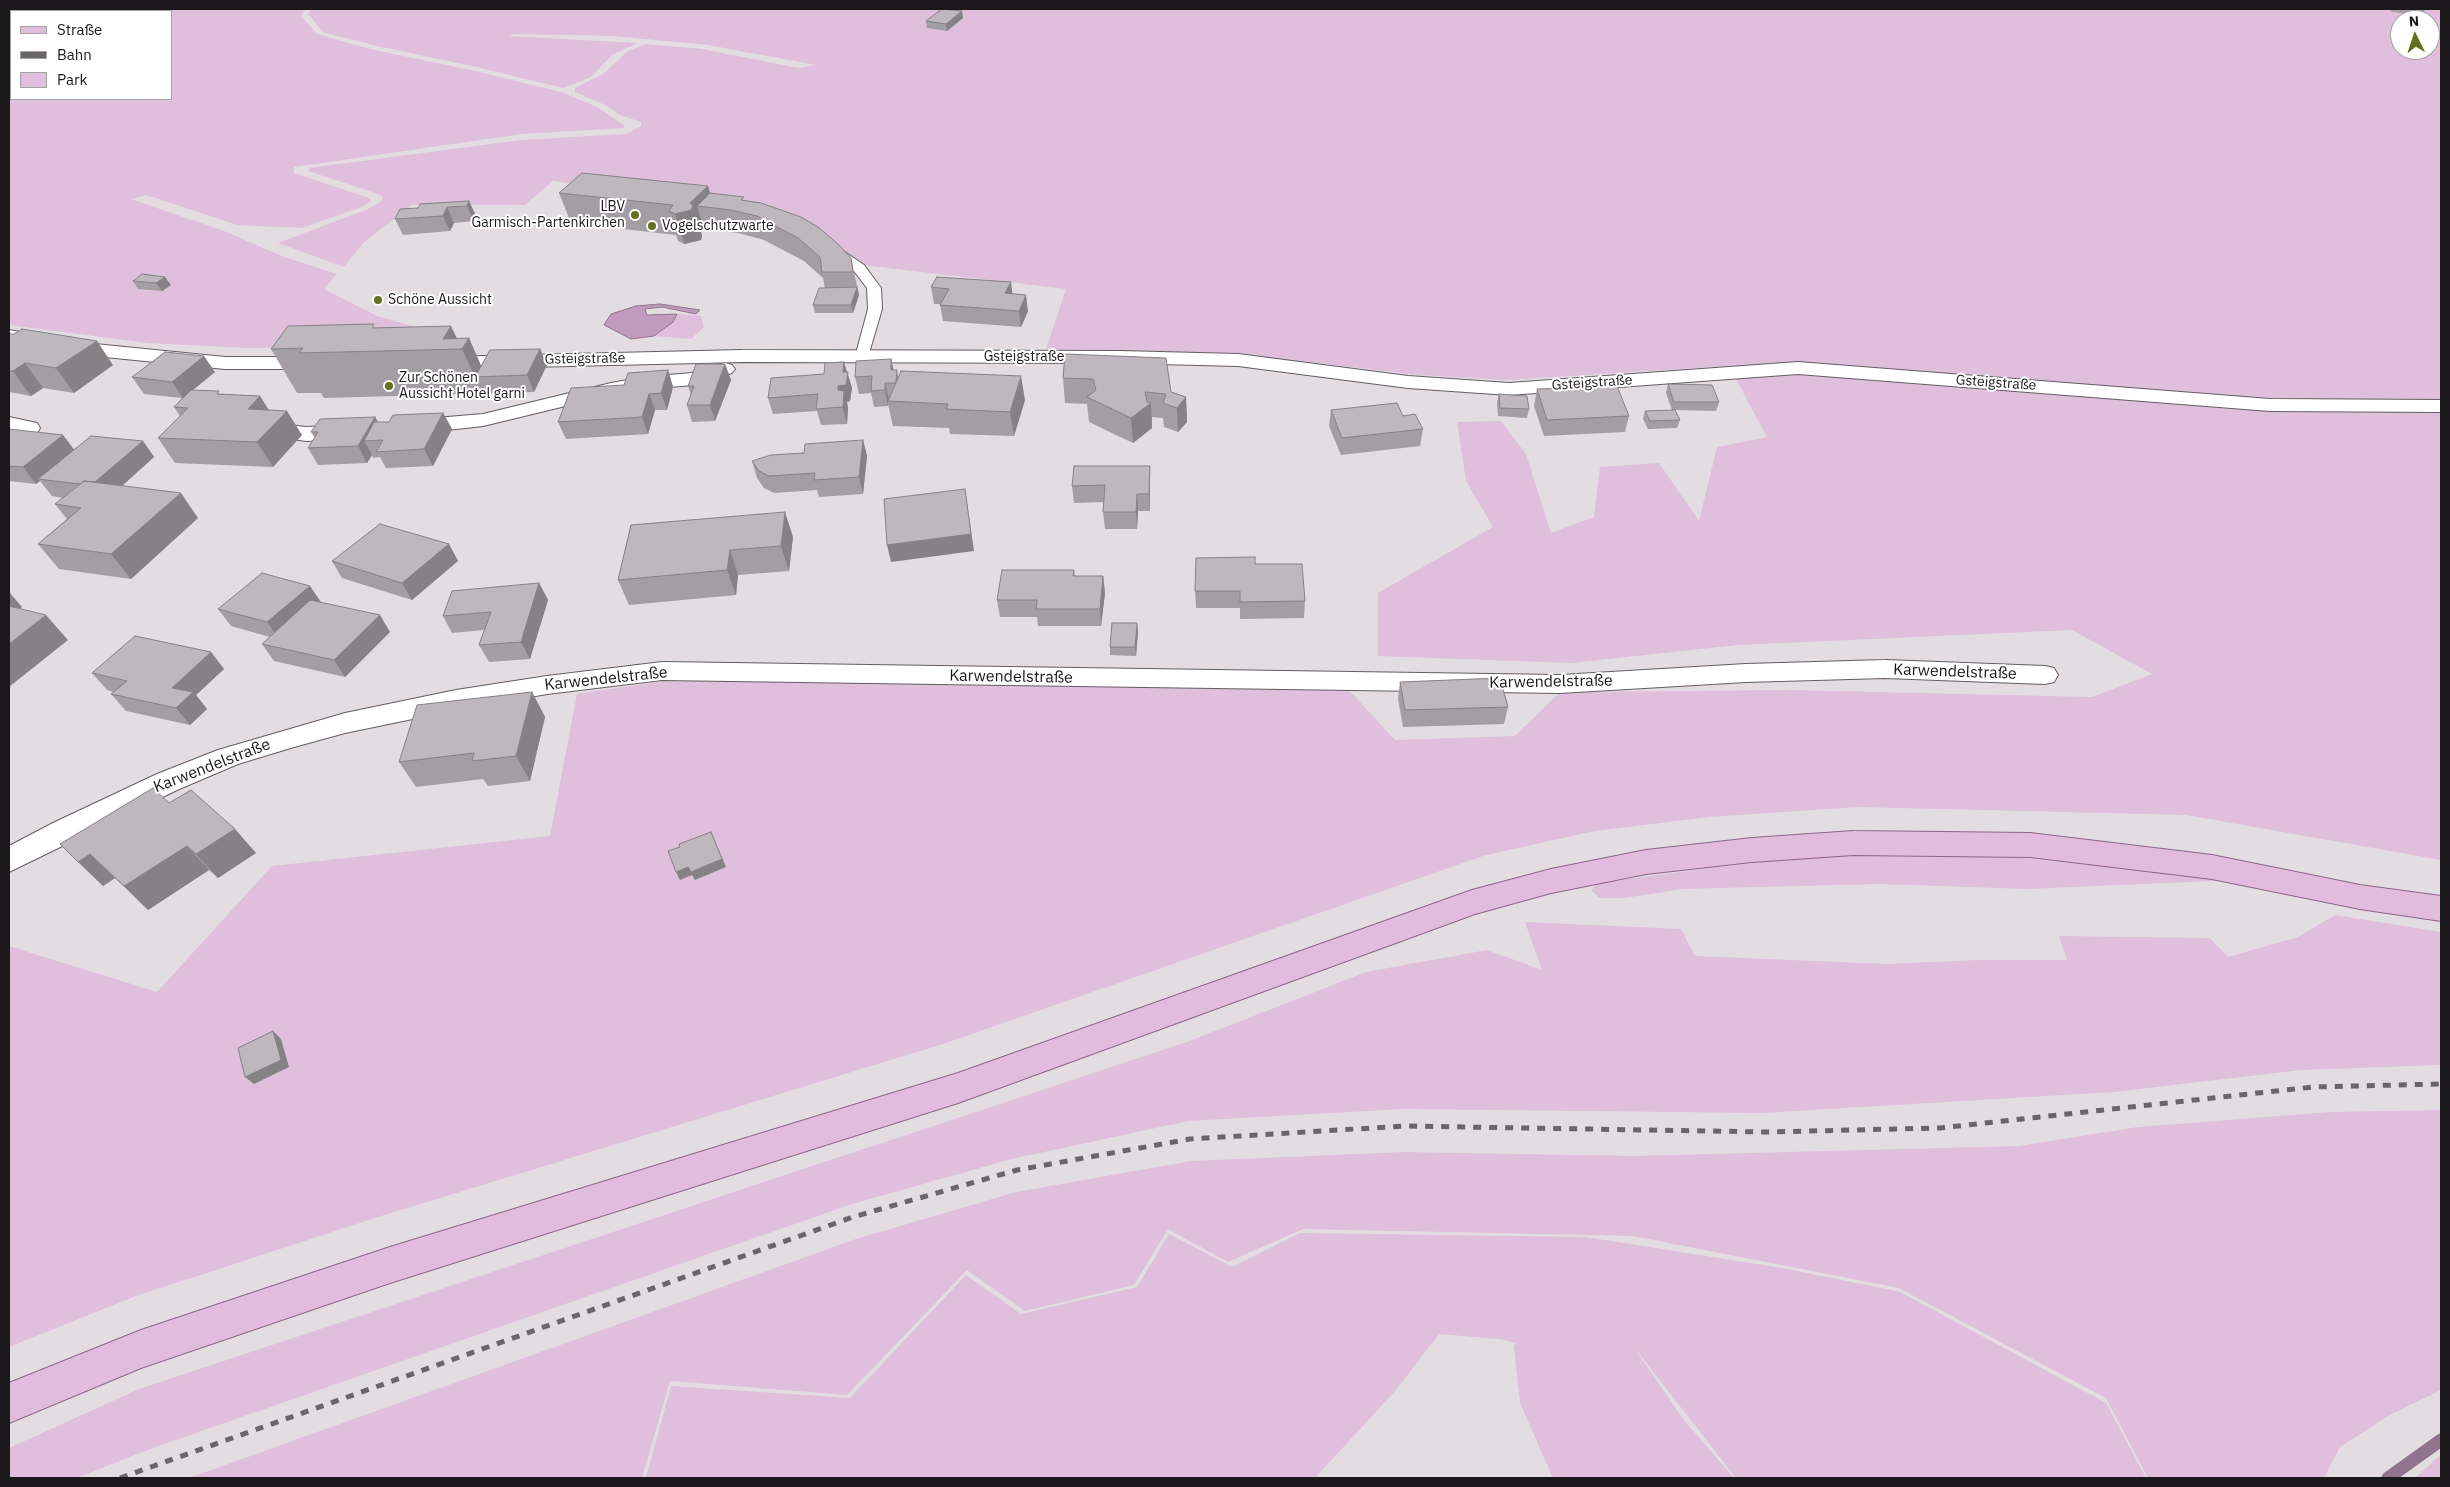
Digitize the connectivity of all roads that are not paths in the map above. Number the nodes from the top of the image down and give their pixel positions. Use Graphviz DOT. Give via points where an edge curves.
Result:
graph roads {
  1 [pos="817,240"];
  2 [pos="9,336"];
  3 [pos="742,356"];
  4 [pos="862,357"];
  5 [pos="331,363"];
  6 [pos="427,363"];
  7 [pos="2441,406"];
  8 [pos="396,429"];
  9 [pos="273,430"];
  10 [pos="368,431"];
  11 [pos="2045,675"];
  12 [pos="9,860"];
  13 [pos="2441,909"];
  14 [pos="9,1403"];
  1 -- 4 [label="lane" via="860,268 874,288 875,309"];
  2 -- 5 [label="street" via="85,349 225,363"];
  3 -- 4 [label="street, Gsteigstraße"];
  3 -- 6 [label="street, Gsteigstraße"];
  3 -- 8 [label="street, Gsteigstraße" via="727,369 694,379 611,388 484,420"];
  4 -- 7 [label="street, Gsteigstraße" via="1238,360 1408,382 1509,389 1798,368 2270,405"];
  9 -- 10 [label="street" via="306,434"];
  11 -- 12 [label="street, Karwendelstraße" via="1885,670 1746,673 1550,684 662,671 456,700 292,737 228,757 167,782"];
  13 -- 14 [label="main road" via="2360,897 2212,867 2030,845 1854,843 1752,850 1636,864 1472,902 958,1088 390,1265 142,1349"];
}
